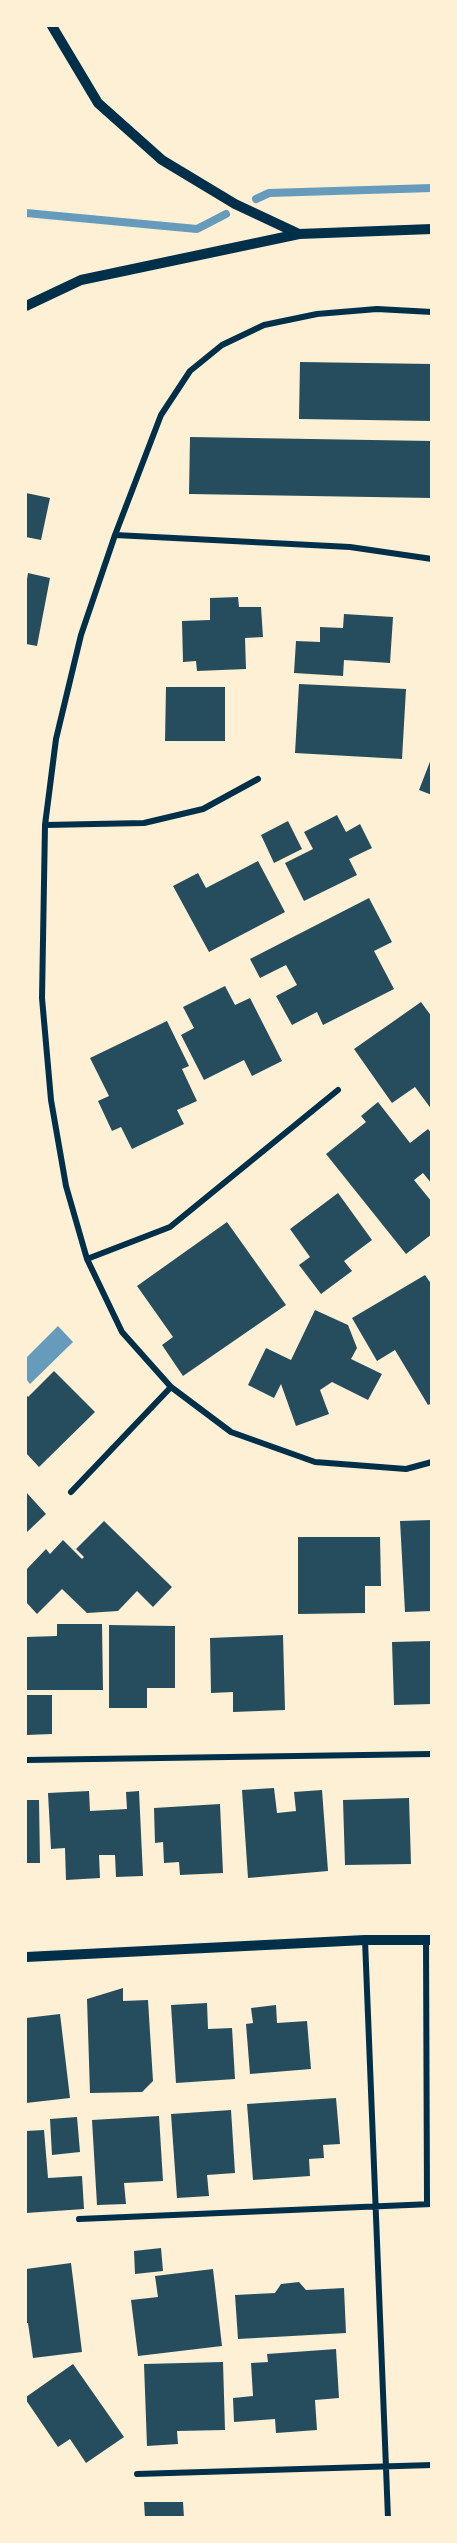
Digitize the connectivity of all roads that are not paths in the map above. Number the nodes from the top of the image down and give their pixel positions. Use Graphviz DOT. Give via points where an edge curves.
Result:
graph roads {
  1 [pos="52,26"];
  2 [pos="432,228"];
  3 [pos="299,234"];
  4 [pos="26,306"];
  5 [pos="432,312"];
  6 [pos="115,535"];
  7 [pos="432,559"];
  8 [pos="258,779"];
  9 [pos="45,825"];
  10 [pos="338,1090"];
  11 [pos="87,1259"];
  12 [pos="171,1387"];
  13 [pos="432,1462"];
  14 [pos="71,1492"];
  15 [pos="432,1754"];
  16 [pos="26,1760"];
  17 [pos="429,1940"];
  18 [pos="365,1941"];
  19 [pos="26,1957"];
  20 [pos="429,2204"];
  21 [pos="376,2206"];
  22 [pos="80,2219"];
  23 [pos="432,2465"];
  24 [pos="386,2467"];
  25 [pos="137,2474"];
  26 [pos="388,2517"];
  1 -- 3 [label="street" via="98,103 162,159 235,204"];
  2 -- 3 [label="street"];
  3 -- 4 [label="street" via="81,280"];
  5 -- 6 [label="street" via="377,309 317,314 264,325 222,345 190,372 161,416"];
  6 -- 7 [label="street" via="350,548"];
  6 -- 9 [label="street" via="78,647 56,739"];
  8 -- 9 [label="street" via="203,809 144,823"];
  9 -- 11 [label="street" via="42,998 51,1100 66,1185"];
  10 -- 11 [label="street" via="170,1227"];
  11 -- 12 [label="street" via="122,1332"];
  12 -- 13 [label="street" via="231,1432 315,1462 406,1469"];
  12 -- 14 [label="street"];
  15 -- 16 [label="street"];
  17 -- 18 [label="street"];
  17 -- 20 [label="street"];
  18 -- 19 [label="street"];
  18 -- 21 [label="street"];
  20 -- 21 [label="street"];
  21 -- 22 [label="street"];
  21 -- 24 [label="street"];
  23 -- 24 [label="street"];
  24 -- 25 [label="street"];
  24 -- 26 [label="street"];
}
